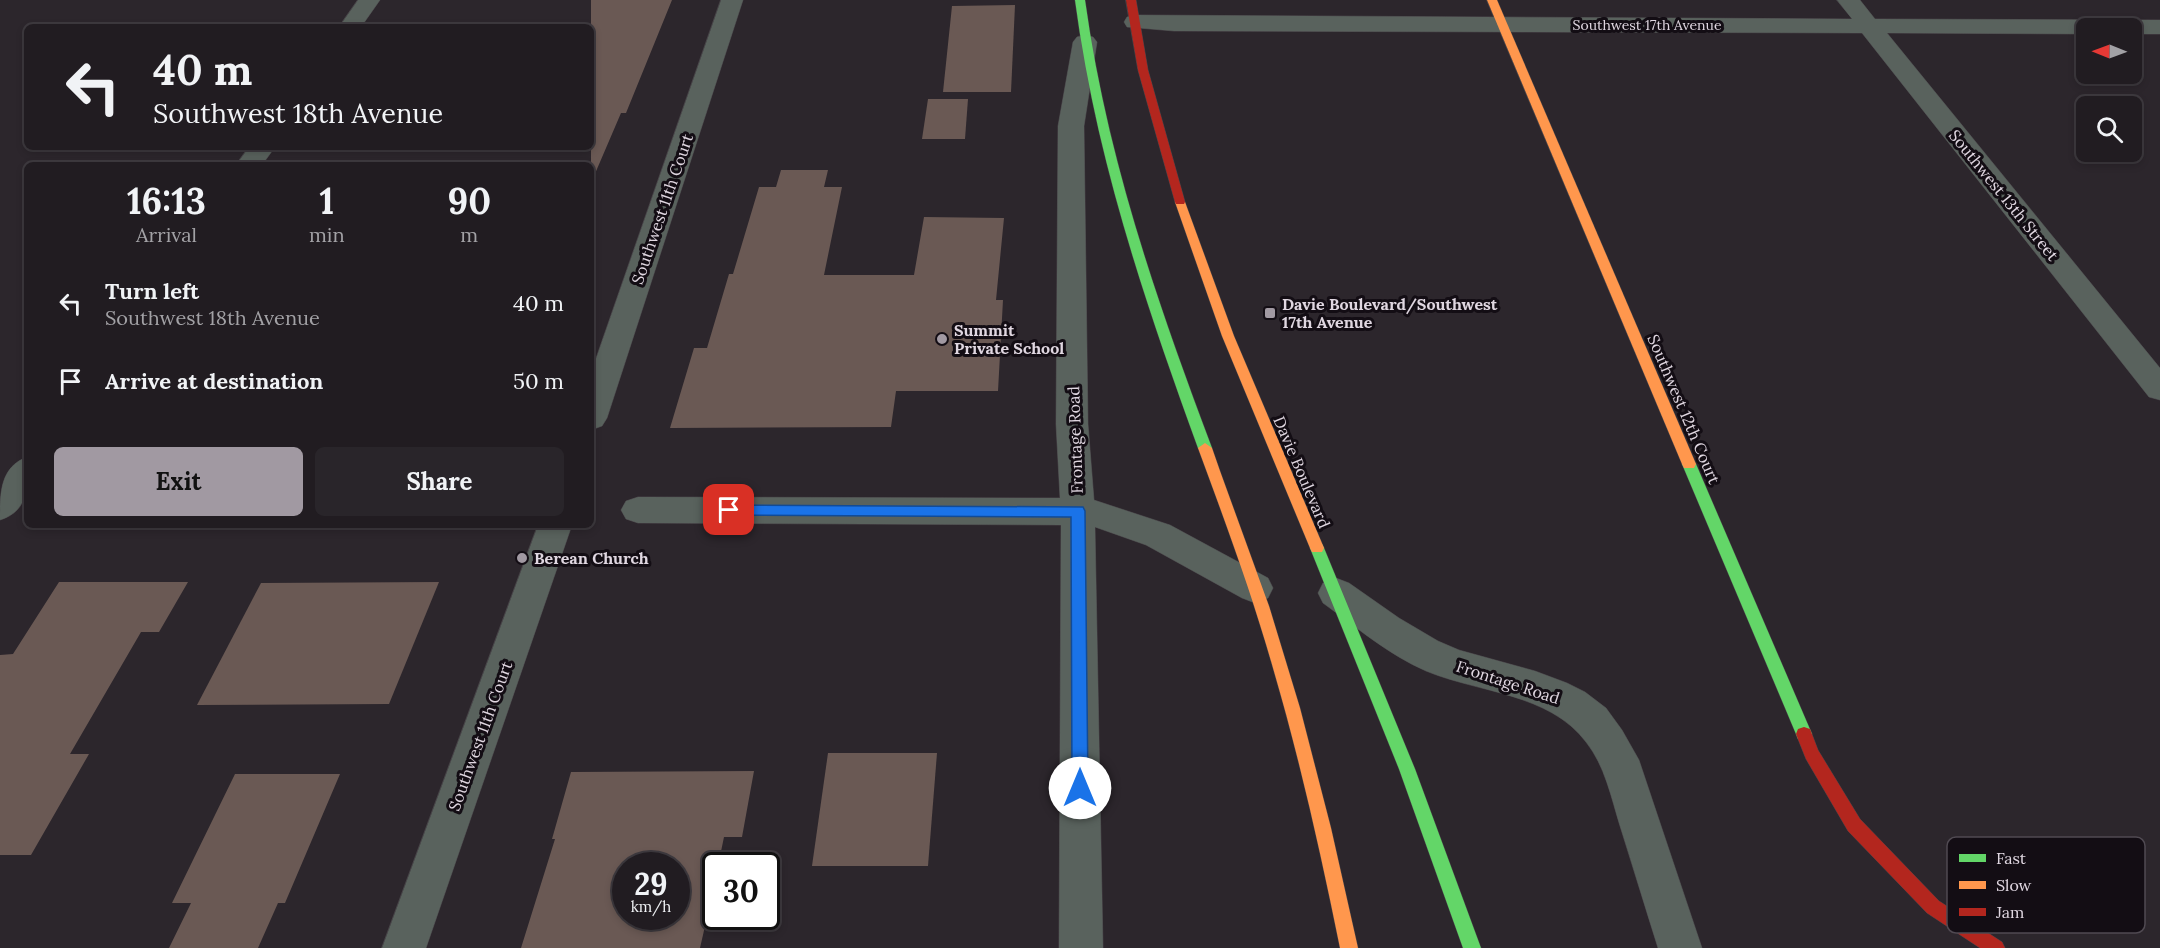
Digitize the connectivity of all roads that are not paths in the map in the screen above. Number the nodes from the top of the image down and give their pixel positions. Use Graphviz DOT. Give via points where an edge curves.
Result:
graph roads {
  1 [pos="369,0"];
  2 [pos="732,0"];
  3 [pos="1080,0"];
  4 [pos="1492,0"];
  5 [pos="1848,0"];
  6 [pos="1129,11"];
  7 [pos="352,24"];
  8 [pos="1503,24"];
  9 [pos="1869,26"];
  10 [pos="2160,27"];
  11 [pos="1085,42"];
  12 [pos="2160,389"];
  13 [pos="594,409"];
  14 [pos="24,475"];
  15 [pos="7,506"];
  16 [pos="638,510"];
  17 [pos="1078,511"];
  18 [pos="554,528"];
  19 [pos="1255,588"];
  20 [pos="1336,593"];
  21 [pos="1947,916"];
  22 [pos="1973,933"];
  23 [pos="404,948"];
  24 [pos="1081,948"];
  25 [pos="1349,948"];
  26 [pos="1472,948"];
  27 [pos="1680,948"];
  28 [pos="1996,948"];
  1 -- 7 [label="street"];
  2 -- 13 [label="street, Southwest 11th Court"];
  3 -- 11 [label="main road"];
  4 -- 8 [label="main road, Southwest 12th Court"];
  5 -- 9 [label="street, Southwest 13th Street"];
  6 -- 8 [label="street, Southwest 17th Avenue" via="1174,24"];
  6 -- 20 [label="main road, Davie Boulevard" via="1151,104 1202,265 1245,379"];
  8 -- 9 [label="street, Southwest 17th Avenue"];
  8 -- 21 [label="main road, Southwest 12th Court" via="1812,754 1854,825 1933,907"];
  9 -- 10 [label="street, Southwest 17th Avenue"];
  9 -- 12 [label="street, Southwest 13th Street"];
  11 -- 17 [label="street, Frontage Road" via="1071,126 1072,424"];
  11 -- 19 [label="main road" via="1104,135 1149,292"];
  14 -- 15 [label="street"];
  16 -- 17 [label="street"];
  17 -- 19 [label="street" via="1111,518 1158,536"];
  17 -- 24 [label="street, Frontage Road"];
  18 -- 23 [label="street, Southwest 11th Court"];
  19 -- 25 [label="main road" via="1300,741"];
  20 -- 26 [label="main road, Davie Boulevard" via="1396,736"];
  20 -- 27 [label="street, Frontage Road" via="1437,659 1552,693 1588,717 1619,760"];
  22 -- 28 [label="main road, Southwest 12th Court"];
}
